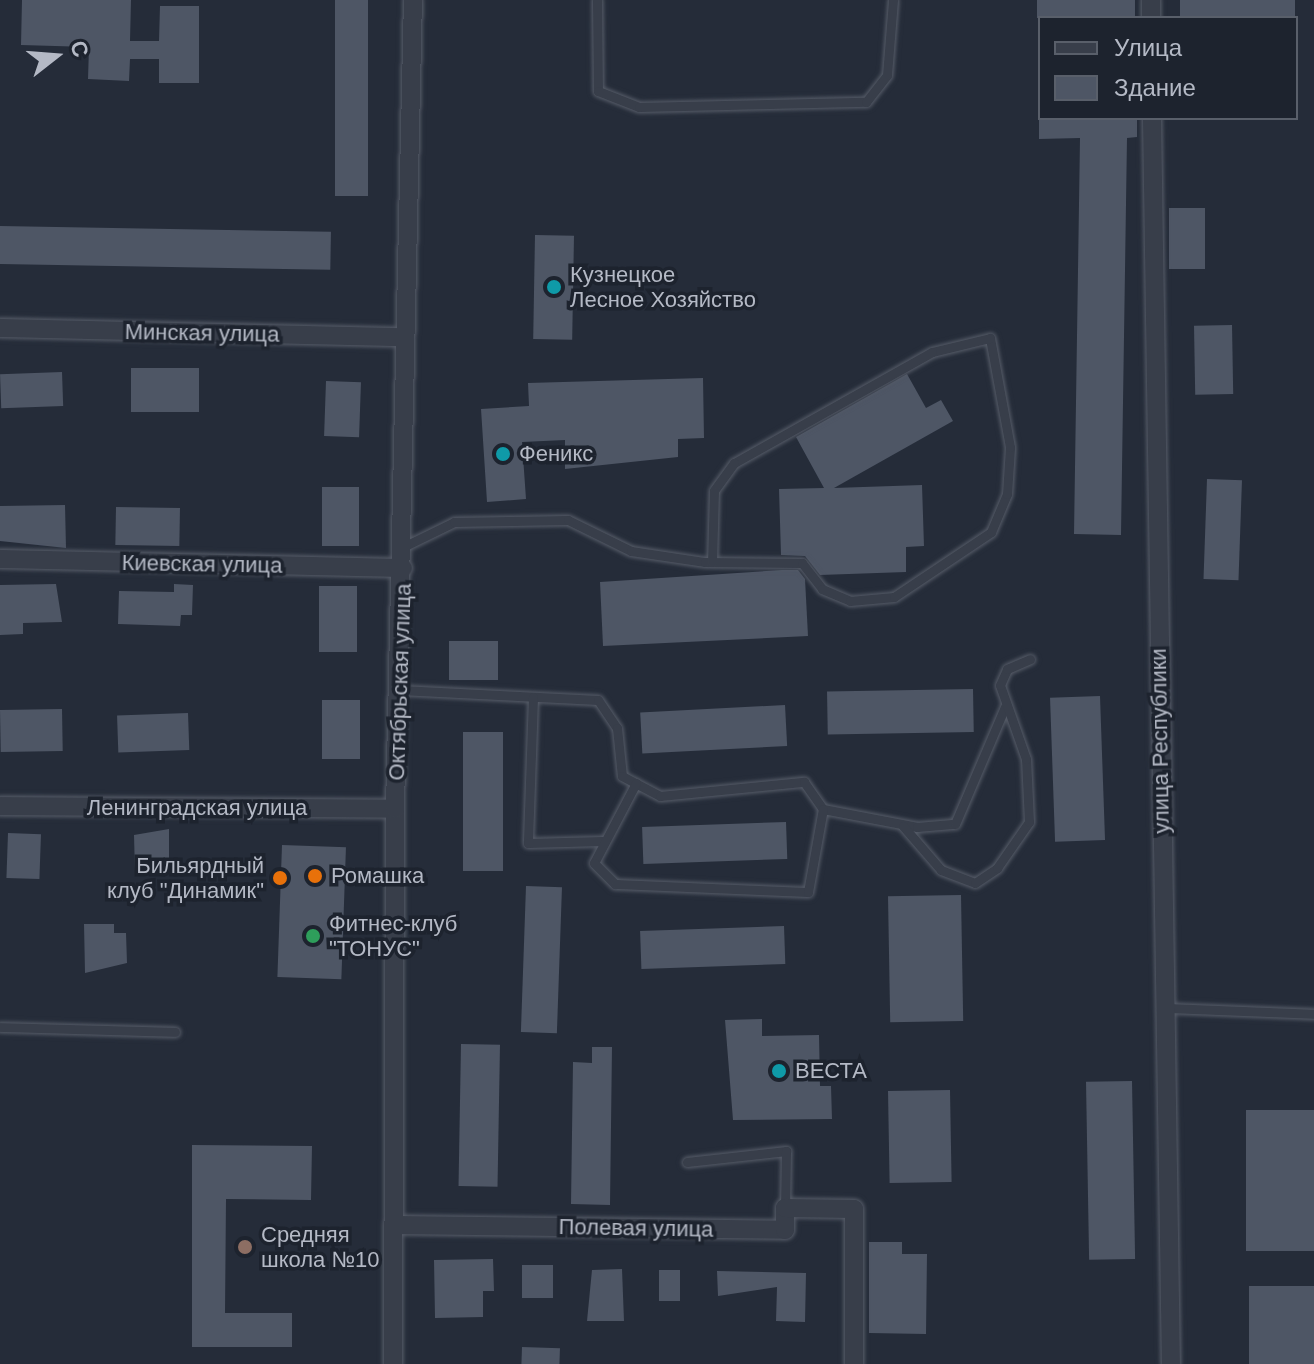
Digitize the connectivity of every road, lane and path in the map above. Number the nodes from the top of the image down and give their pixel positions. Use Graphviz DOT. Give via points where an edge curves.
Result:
graph roads {
  1 [pos="413,0"];
  2 [pos="597,0"];
  3 [pos="893,0"];
  4 [pos="1152,120"];
  5 [pos="0,328"];
  6 [pos="405,337"];
  7 [pos="403,547"];
  8 [pos="0,559"];
  9 [pos="712,562"];
  10 [pos="403,568"];
  11 [pos="1030,659"];
  12 [pos="400,690"];
  13 [pos="533,697"];
  14 [pos="1005,707"];
  15 [pos="636,783"];
  16 [pos="0,806"];
  17 [pos="395,809"];
  18 [pos="823,809"];
  19 [pos="903,826"];
  20 [pos="603,841"];
  21 [pos="1163,1008"];
  22 [pos="1314,1014"];
  23 [pos="0,1027"];
  24 [pos="175,1032"];
  25 [pos="687,1162"];
  26 [pos="785,1208"];
  27 [pos="395,1225"];
  28 [pos="393,1364"];
  29 [pos="854,1364"];
  30 [pos="1171,1364"];
  1 -- 6 [label="street, Октябрьская улица"];
  2 -- 3 [label="lane" via="598,91 639,107 866,102 887,75"];
  4 -- 21 [label="street, улица Республики"];
  5 -- 6 [label="street, Минская улица"];
  6 -- 7 [label="street, Октябрьская улица"];
  7 -- 9 [label="lane" via="454,522 568,520 631,551"];
  7 -- 10 [label="street, Октябрьская улица"];
  8 -- 10 [label="street, Киевская улица"];
  9 -- 9 [label="lane" via="802,563 822,589 850,601 894,597 991,532 1007,494 1010,447 990,338 932,352 734,463 714,491"];
  10 -- 12 [label="street, Октябрьская улица"];
  11 -- 14 [label="lane" via="1007,669 1000,685"];
  12 -- 13 [label="lane"];
  12 -- 17 [label="street, Октябрьская улица"];
  13 -- 15 [label="lane" via="598,700 617,728 622,776"];
  13 -- 20 [label="lane" via="528,843"];
  14 -- 19 [label="lane" via="955,824"];
  14 -- 19 [label="lane" via="1026,759 1029,822 997,868 975,883 941,870"];
  15 -- 18 [label="lane" via="660,796 804,782"];
  15 -- 20 [label="lane"];
  16 -- 17 [label="street, Ленинградская улица"];
  17 -- 27 [label="street, Октябрьская улица"];
  18 -- 19 [label="lane"];
  18 -- 20 [label="lane" via="808,892 615,884 594,863"];
  21 -- 22 [label="lane"];
  21 -- 30 [label="street, улица Республики"];
  23 -- 24 [label="lane"];
  25 -- 26 [label="lane" via="786,1151"];
  26 -- 27 [label="street, Полевая улица" via="785,1230"];
  26 -- 29 [label="street" via="854,1209"];
  27 -- 28 [label="street, Октябрьская улица"];
}
